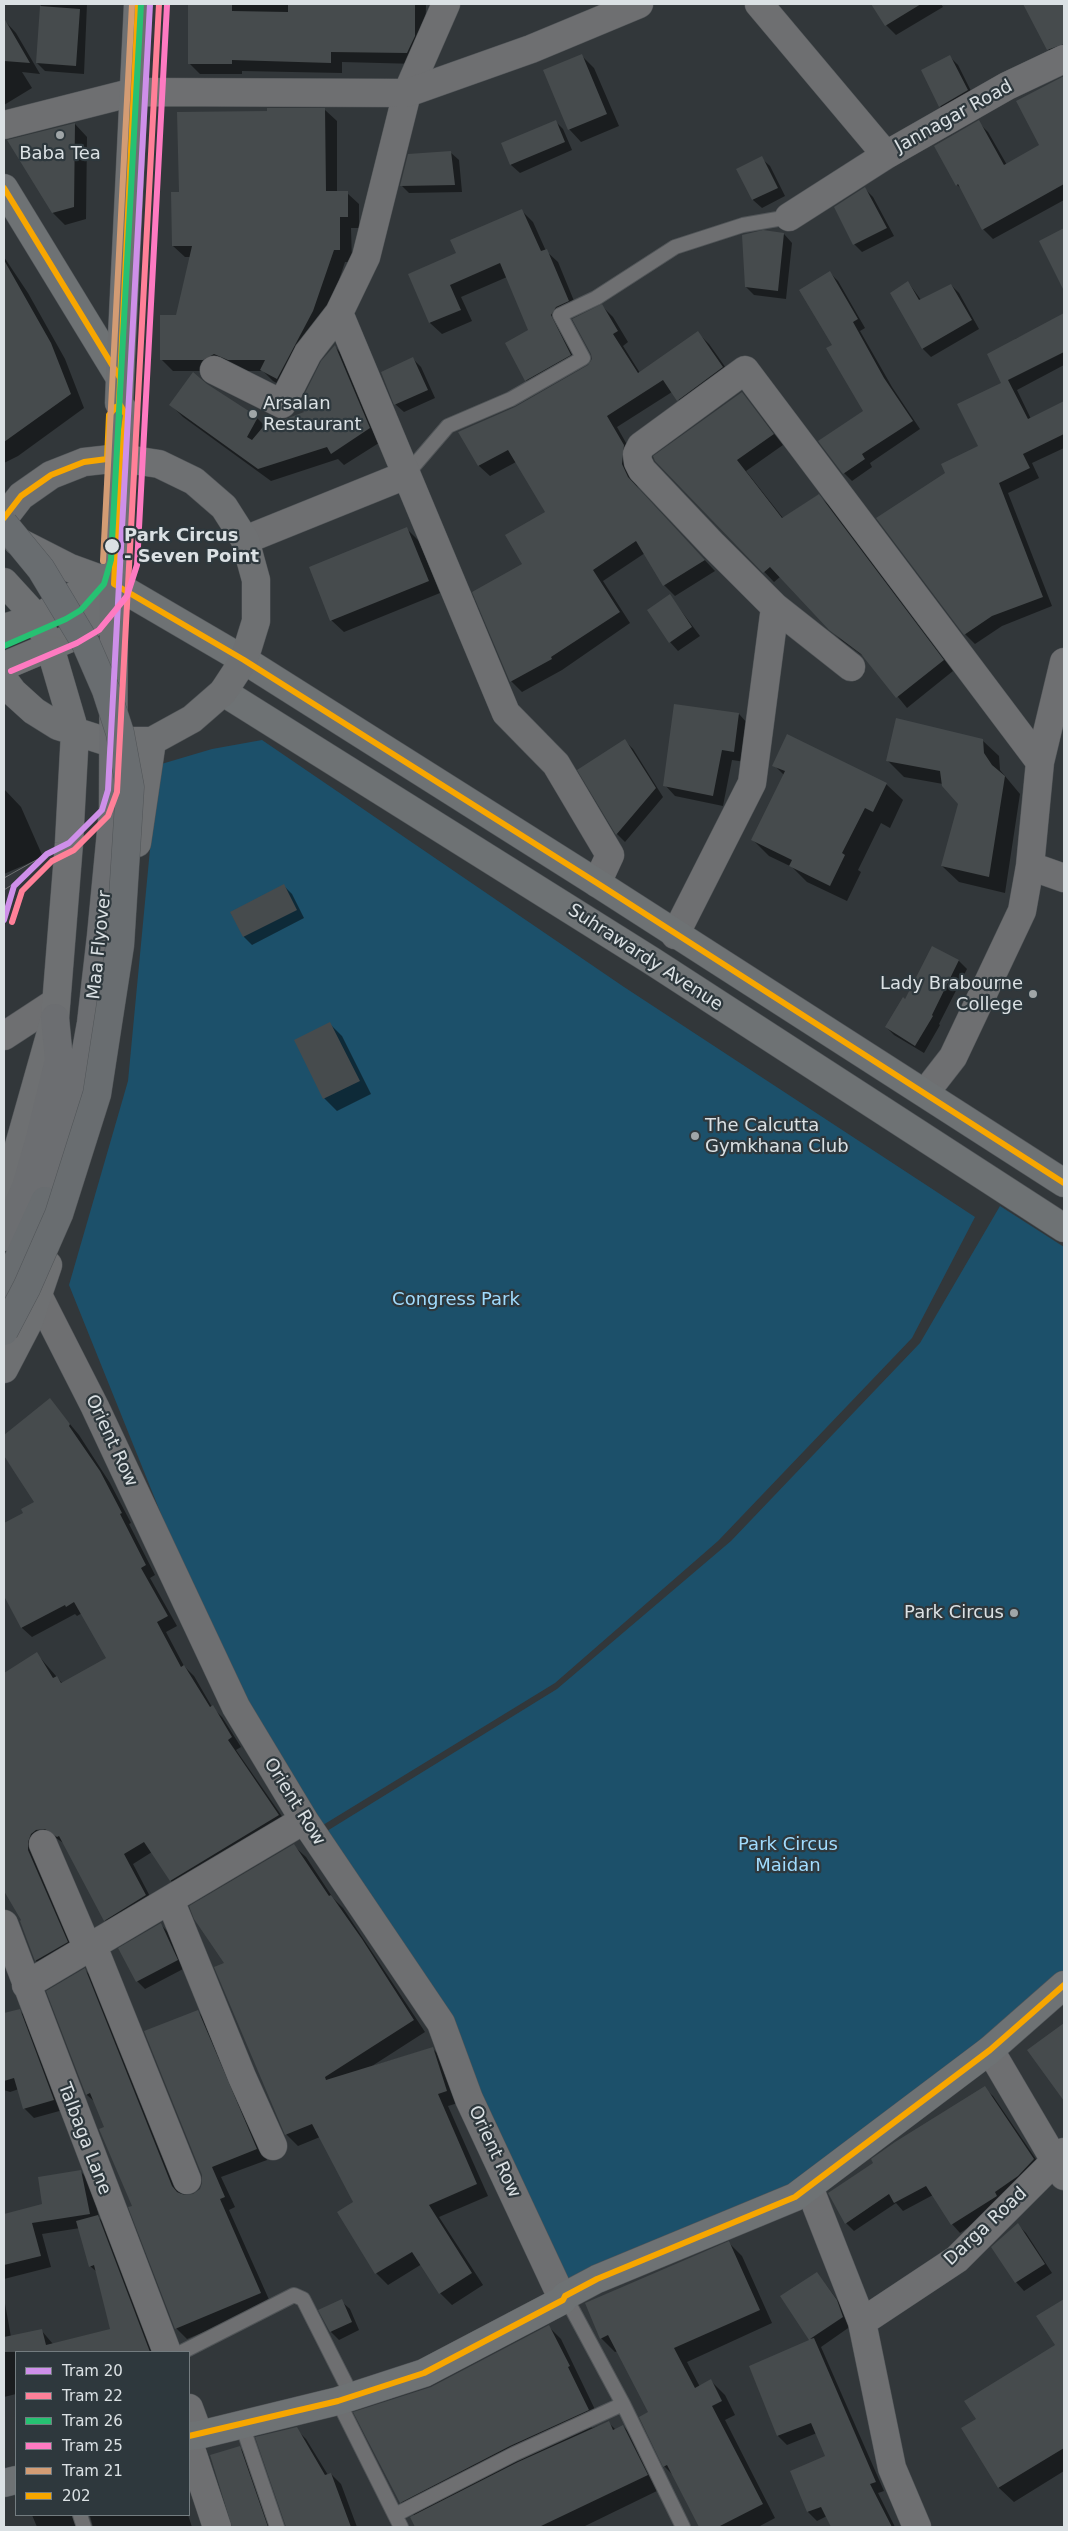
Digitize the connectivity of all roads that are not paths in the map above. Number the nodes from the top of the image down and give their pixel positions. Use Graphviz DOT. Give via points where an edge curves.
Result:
graph roads {
  1 [pos="138,4"];
  2 [pos="446,4"];
  3 [pos="639,4"];
  4 [pos="759,4"];
  5 [pos="1064,59"];
  6 [pos="134,92"];
  7 [pos="407,93"];
  8 [pos="4,125"];
  9 [pos="886,155"];
  10 [pos="4,188"];
  11 [pos="789,217"];
  12 [pos="339,313"];
  13 [pos="214,370"];
  14 [pos="119,391"];
  15 [pos="114,459"];
  16 [pos="406,476"];
  17 [pos="4,518"];
  18 [pos="4,524"];
  19 [pos="4,535"];
  20 [pos="245,540"];
  21 [pos="4,582"];
  22 [pos="107,582"];
  23 [pos="774,607"];
  24 [pos="37,618"];
  25 [pos="4,628"];
  26 [pos="50,647"];
  27 [pos="244,660"];
  28 [pos="1064,662"];
  29 [pos="4,666"];
  30 [pos="851,667"];
  31 [pos="4,680"];
  32 [pos="223,692"];
  33 [pos="75,732"];
  34 [pos="115,740"];
  35 [pos="152,741"];
  36 [pos="1040,762"];
  37 [pos="1030,866"];
  38 [pos="1064,878"];
  39 [pos="597,883"];
  40 [pos="675,934"];
  41 [pos="56,1010"];
  42 [pos="4,1036"];
  43 [pos="925,1094"];
  44 [pos="1064,1183"];
  45 [pos="4,1190"];
  46 [pos="1064,1228"];
  47 [pos="4,1237"];
  48 [pos="4,1290"];
  49 [pos="38,1295"];
  50 [pos="4,1331"];
  51 [pos="4,1368"];
  52 [pos="304,1820"];
  53 [pos="43,1844"];
  54 [pos="170,1900"];
  55 [pos="4,1924"];
  56 [pos="91,1947"];
  57 [pos="26,1985"];
  58 [pos="1064,1985"];
  59 [pos="990,2050"];
  60 [pos="273,2146"];
  61 [pos="1061,2163"];
  62 [pos="187,2180"];
  63 [pos="810,2187"];
  64 [pos="564,2298"];
  65 [pos="862,2322"];
  66 [pos="167,2351"];
  67 [pos="184,2351"];
  68 [pos="345,2398"];
  69 [pos="623,2404"];
  70 [pos="190,2418"];
  71 [pos="242,2425"];
  72 [pos="192,2438"];
  73 [pos="398,2521"];
  74 [pos="217,2527"];
  75 [pos="276,2527"];
  76 [pos="683,2527"];
  77 [pos="917,2527"];
  1 -- 6 [label="main road"];
  2 -- 7 [label="street"];
  3 -- 7 [label="street" via="531,49"];
  4 -- 9 [label="street, Jannagar Road"];
  5 -- 9 [label="street, Jannagar Road" via="1007,86"];
  6 -- 7 [label="street"];
  6 -- 8 [label="street"];
  6 -- 14 [label="main road"];
  7 -- 12 [label="street" via="366,257"];
  9 -- 11 [label="street"];
  10 -- 14 [label="main road"];
  11 -- 16 [label="lane" via="743,225 675,248 596,298 560,315 583,358 511,399 448,426"];
  12 -- 13 [label="street" via="308,353 282,404"];
  12 -- 16 [label="street"];
  14 -- 15 [label="main road" via="126,415"];
  15 -- 17 [label="main road" via="84,462 51,474 21,496"];
  15 -- 20 [label="main road" via="159,464 194,481 224,507"];
  15 -- 22 [label="main road"];
  16 -- 20 [label="street"];
  16 -- 39 [label="street" via="506,713 556,764 610,855"];
  18 -- 50 [label="highway, bridge" via="41,569 86,644 120,733 130,787 120,945 97,1094 59,1214 28,1287"];
  19 -- 22 [label="main road" via="70,568"];
  20 -- 27 [label="main road" via="256,580 256,621"];
  21 -- 24 [label="main road"];
  22 -- 24 [label="main road"];
  22 -- 26 [label="main road" via="104,606 94,622"];
  22 -- 27 [label="main road, Suhrawardy Avenue"];
  22 -- 34 [label="highway, Maa Flyover"];
  23 -- 30 [label="street"];
  23 -- 36 [label="street" via="642,470 637,454 640,446 745,370"];
  23 -- 40 [label="street" via="752,783"];
  24 -- 25 [label="main road"];
  24 -- 26 [label="main road"];
  26 -- 29 [label="main road"];
  26 -- 33 [label="main road"];
  27 -- 32 [label="main road"];
  27 -- 39 [label="main road, Suhrawardy Avenue"];
  28 -- 36 [label="street"];
  31 -- 33 [label="main road" via="34,712"];
  32 -- 35 [label="main road" via="192,719"];
  32 -- 46 [label="main road, Suhrawardy Avenue" via="652,961"];
  33 -- 34 [label="main road" via="105,741"];
  33 -- 41 [label="main road"];
  34 -- 35 [label="main road"];
  34 -- 48 [label="highway, Maa Flyover" via="113,811 91,1023 76,1106 60,1164"];
  35 -- 49 [label="main road, Maa Flyover" via="109,1037 103,1105"];
  36 -- 37 [label="street"];
  37 -- 38 [label="street"];
  37 -- 43 [label="street" via="1022,911 953,1057"];
  39 -- 40 [label="main road, Suhrawardy Avenue"];
  40 -- 43 [label="main road, Suhrawardy Avenue"];
  41 -- 42 [label="street"];
  41 -- 45 [label="main road"];
  41 -- 47 [label="highway" via="59,1060 26,1187"];
  43 -- 44 [label="main road, Suhrawardy Avenue"];
  49 -- 51 [label="main road, Maa Flyover" via="29,1321"];
  49 -- 52 [label="street, Orient Row" via="84,1383 236,1707"];
  52 -- 54 [label="street"];
  52 -- 64 [label="street, Orient Row" via="441,2023 469,2099"];
  53 -- 56 [label="street"];
  54 -- 56 [label="street"];
  54 -- 60 [label="street"];
  55 -- 57 [label="street, Talbaga Lane"];
  56 -- 57 [label="street"];
  56 -- 62 [label="street"];
  57 -- 66 [label="street, Talbaga Lane"];
  58 -- 59 [label="main road"];
  59 -- 61 [label="street, Darga Road"];
  59 -- 63 [label="main road"];
  61 -- 65 [label="street, Darga Road" via="957,2259"];
  63 -- 64 [label="main road" via="795,2197 598,2279"];
  63 -- 65 [label="street"];
  64 -- 68 [label="main road" via="424,2373"];
  64 -- 69 [label="lane"];
  65 -- 77 [label="street" via="892,2468"];
  67 -- 68 [label="lane" via="294,2296 303,2299"];
  68 -- 71 [label="main road"];
  68 -- 73 [label="lane"];
  69 -- 73 [label="lane" via="514,2454"];
  69 -- 76 [label="lane"];
  70 -- 72 [label="street"];
  71 -- 72 [label="main road"];
  71 -- 75 [label="lane"];
  72 -- 74 [label="street"];
}
